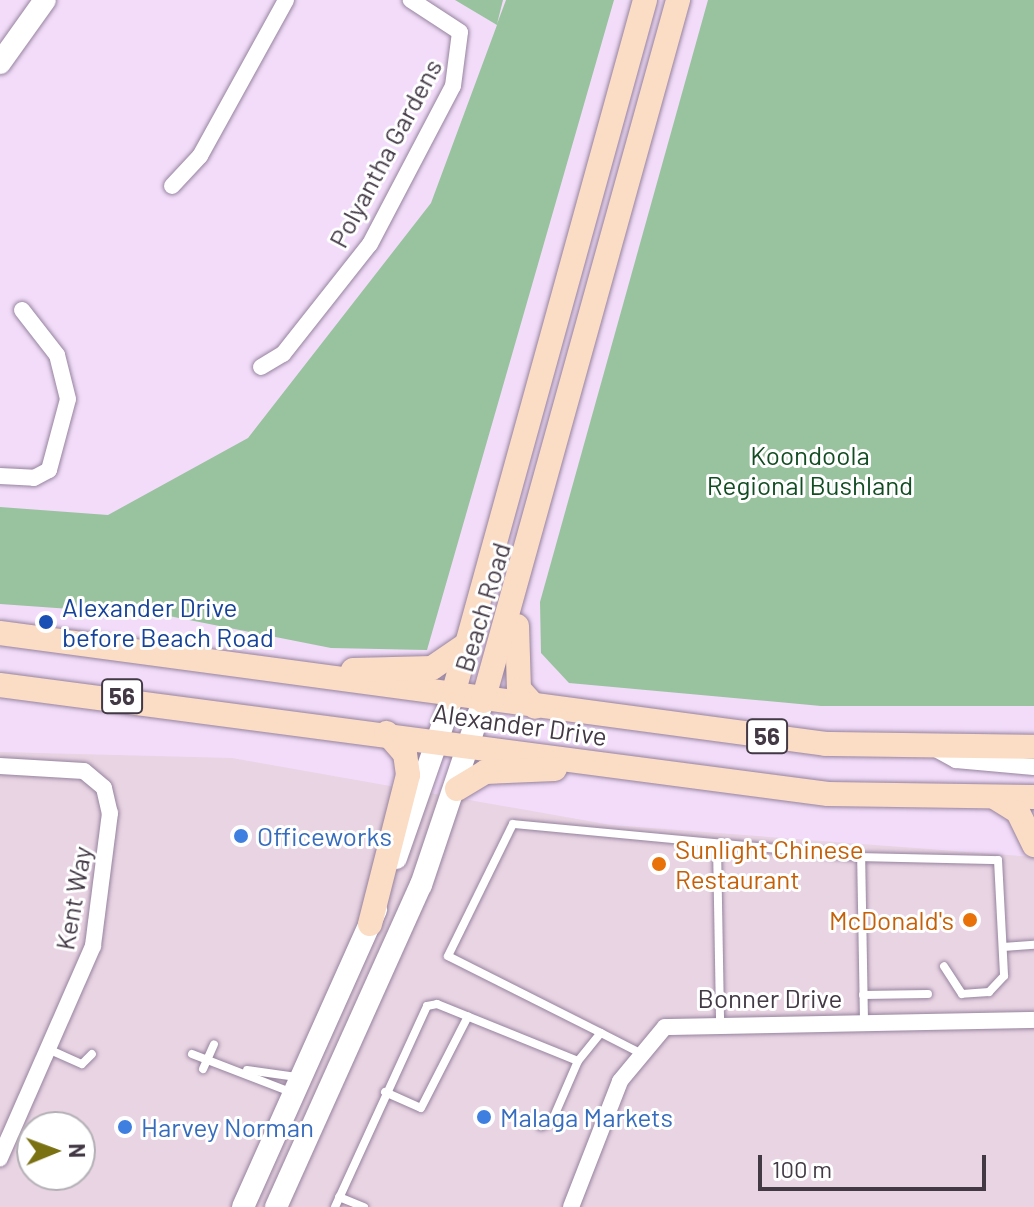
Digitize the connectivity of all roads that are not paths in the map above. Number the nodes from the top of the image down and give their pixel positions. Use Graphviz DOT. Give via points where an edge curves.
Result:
graph roads {
  1 [pos="45,0"];
  2 [pos="286,0"];
  3 [pos="411,0"];
  4 [pos="645,0"];
  5 [pos="678,0"];
  6 [pos="0,63"];
  7 [pos="172,186"];
  8 [pos="22,310"];
  9 [pos="261,367"];
  10 [pos="0,476"];
  11 [pos="540,511"];
  12 [pos="0,633"];
  13 [pos="467,644"];
  14 [pos="242,667"];
  15 [pos="0,685"];
  16 [pos="452,698"];
  17 [pos="483,701"];
  18 [pos="535,707"];
  19 [pos="387,733"];
  20 [pos="439,741"];
  21 [pos="470,745"];
  22 [pos="932,747"];
  23 [pos="1034,747"];
  24 [pos="0,766"];
  25 [pos="1034,767"];
  26 [pos="660,774"];
  27 [pos="457,789"];
  28 [pos="1034,797"];
  29 [pos="996,798"];
  30 [pos="717,845"];
  31 [pos="1034,845"];
  32 [pos="861,857"];
  33 [pos="370,924"];
  34 [pos="1034,945"];
  35 [pos="1003,947"];
  36 [pos="944,966"];
  37 [pos="928,994"];
  38 [pos="863,995"];
  39 [pos="468,1016"];
  40 [pos="1034,1020"];
  41 [pos="720,1021"];
  42 [pos="864,1021"];
  43 [pos="356,1027"];
  44 [pos="601,1033"];
  45 [pos="214,1044"];
  46 [pos="48,1049"];
  47 [pos="640,1053"];
  48 [pos="92,1054"];
  49 [pos="192,1054"];
  50 [pos="578,1061"];
  51 [pos="204,1064"];
  52 [pos="247,1070"];
  53 [pos="290,1088"];
  54 [pos="385,1092"];
  55 [pos="541,1126"];
  56 [pos="0,1158"];
  57 [pos="339,1197"];
  58 [pos="243,1207"];
  59 [pos="276,1207"];
  60 [pos="335,1207"];
  61 [pos="364,1207"];
  62 [pos="571,1207"];
  1 -- 6 [label="main road"];
  2 -- 7 [label="street" via="200,156"];
  3 -- 9 [label="street, Polyantha Gardens" via="460,32 453,86 370,244 283,354"];
  4 -- 13 [label="main road, Beach Road"];
  5 -- 11 [label="main road, Beach Road"];
  8 -- 10 [label="street" via="57,355 68,399 49,470 34,478"];
  11 -- 17 [label="main road, Beach Road"];
  11 -- 18 [label="main road" via="539,546 513,657 519,689"];
  12 -- 14 [label="main road, Alexander Drive / 56"];
  13 -- 14 [label="main road" via="432,668"];
  13 -- 16 [label="main road, Beach Road"];
  14 -- 16 [label="main road, Alexander Drive / 56"];
  15 -- 19 [label="main road, Alexander Drive / 56"];
  16 -- 17 [label="main road, Alexander Drive / 56"];
  16 -- 20 [label="main road, Beach Road"];
  17 -- 18 [label="main road, Alexander Drive / 56"];
  17 -- 21 [label="main road, Beach Road"];
  18 -- 22 [label="main road, Alexander Drive / 56" via="826,744"];
  19 -- 20 [label="main road, Alexander Drive / 56"];
  19 -- 33 [label="main road" via="405,754 408,775"];
  20 -- 21 [label="main road, Alexander Drive / 56"];
  20 -- 33 [label="main road, Beach Road"];
  21 -- 26 [label="main road, Alexander Drive / 56"];
  21 -- 27 [label="main road, Beach Road"];
  22 -- 23 [label="main road, Alexander Drive / 56"];
  22 -- 25 [label="street" via="956,760"];
  24 -- 46 [label="street, Kent Way" via="84,771 104,788 110,813 93,946"];
  26 -- 27 [label="main road" via="518,768 474,775"];
  26 -- 29 [label="main road, Alexander Drive / 56" via="828,794"];
  27 -- 43 [label="main road, Beach Road"];
  28 -- 29 [label="main road, Alexander Drive / 56"];
  29 -- 31 [label="main road" via="1018,812"];
  30 -- 32 [label="lane"];
  30 -- 41 [label="lane"];
  30 -- 44 [label="lane" via="521,823 502,837 448,956"];
  32 -- 35 [label="lane" via="998,860"];
  32 -- 38 [label="lane"];
  33 -- 53 [label="main road, Beach Road"];
  34 -- 35 [label="lane"];
  35 -- 36 [label="lane" via="1004,976 989,992 962,994"];
  37 -- 38 [label="lane"];
  38 -- 42 [label="lane"];
  39 -- 50 [label="lane"];
  39 -- 54 [label="lane" via="427,1006"];
  39 -- 54 [label="lane" via="432,1098 421,1108"];
  40 -- 42 [label="street, Bonner Drive"];
  41 -- 42 [label="street, Bonner Drive"];
  41 -- 47 [label="street, Bonner Drive" via="665,1027"];
  43 -- 53 [label="main road" via="342,1034 321,1078"];
  43 -- 59 [label="main road, Beach Road"];
  44 -- 47 [label="lane"];
  44 -- 50 [label="lane"];
  45 -- 51 [label="lane"];
  46 -- 48 [label="lane" via="82,1064"];
  46 -- 56 [label="street, Kent Way"];
  47 -- 62 [label="street, Bonner Drive" via="620,1081"];
  49 -- 51 [label="lane"];
  50 -- 55 [label="lane" via="552,1121"];
  51 -- 52 [label="lane"];
  52 -- 53 [label="lane"];
  52 -- 53 [label="lane"];
  53 -- 58 [label="main road, Beach Road"];
  54 -- 57 [label="lane"];
  57 -- 60 [label="lane"];
  57 -- 61 [label="lane"];
}
